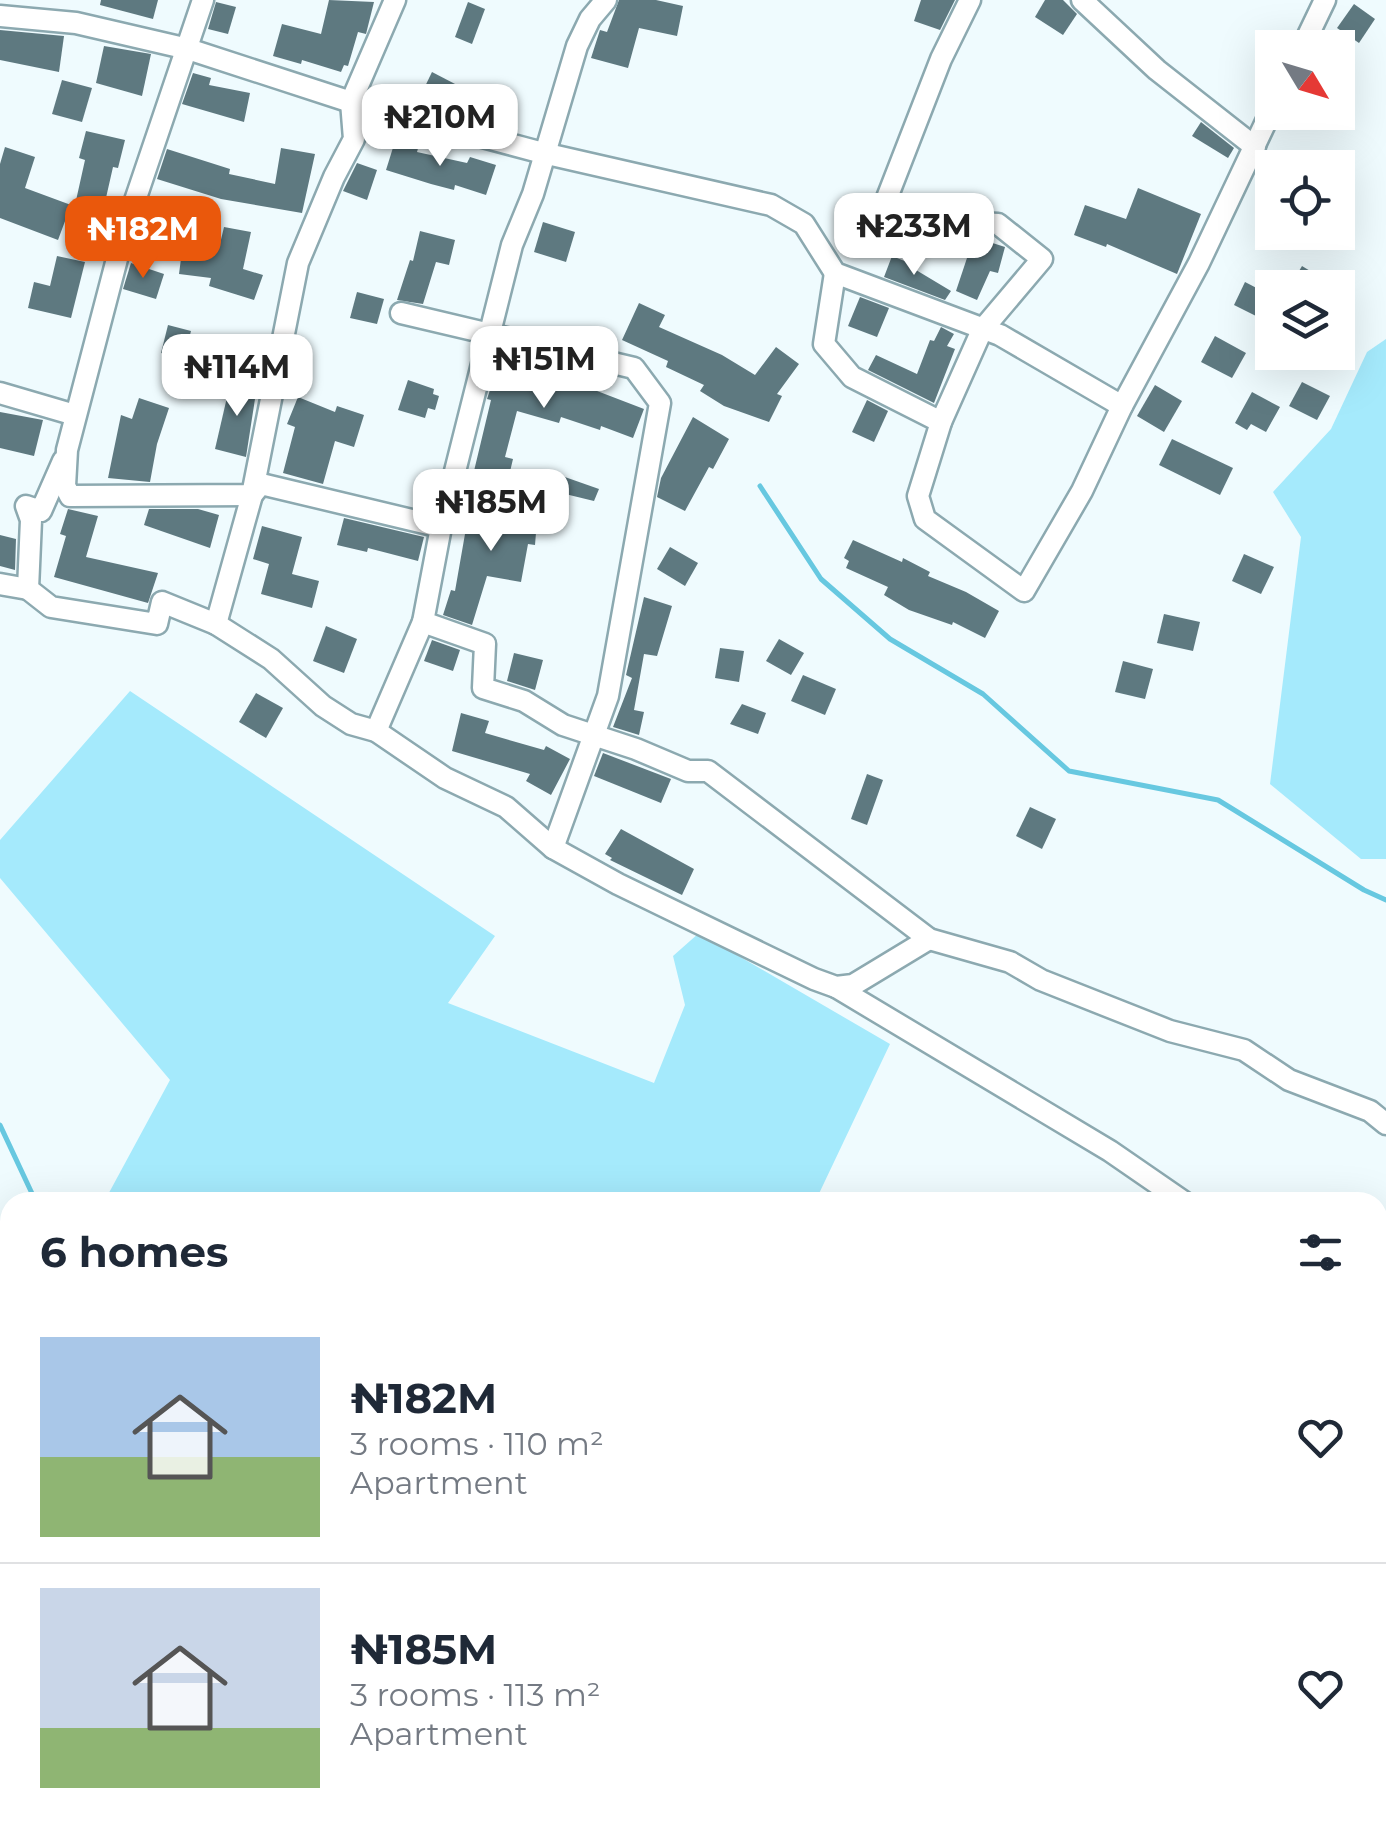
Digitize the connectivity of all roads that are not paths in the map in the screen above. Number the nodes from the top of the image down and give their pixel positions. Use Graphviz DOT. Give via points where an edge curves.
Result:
graph roads {
  1 [pos="203,0"];
  2 [pos="395,0"];
  3 [pos="606,0"];
  4 [pos="970,0"];
  5 [pos="1082,0"];
  6 [pos="1325,0"];
  7 [pos="0,16"];
  8 [pos="1311,30"];
  9 [pos="188,48"];
  10 [pos="351,102"];
  11 [pos="1263,130"];
  12 [pos="1255,147"];
  13 [pos="544,153"];
  14 [pos="834,273"];
  15 [pos="401,313"];
  16 [pos="982,330"];
  17 [pos="491,333"];
  18 [pos="0,393"];
  19 [pos="1122,406"];
  20 [pos="75,415"];
  21 [pos="941,422"];
  22 [pos="67,450"];
  23 [pos="252,495"];
  24 [pos="441,527"];
  25 [pos="0,584"];
  26 [pos="28,589"];
  27 [pos="422,622"];
  28 [pos="216,624"];
  29 [pos="376,731"];
  30 [pos="593,735"];
  31 [pos="552,848"];
  32 [pos="929,939"];
  33 [pos="836,987"];
  34 [pos="1386,1124"];
  35 [pos="1169,1192"];
  1 -- 9 [label="street"];
  2 -- 10 [label="street"];
  3 -- 13 [label="street" via="577,46"];
  4 -- 16 [label="street" via="885,203 917,220 998,224 1042,258"];
  5 -- 12 [label="street"];
  6 -- 8 [label="street"];
  7 -- 9 [label="street" via="76,23"];
  9 -- 10 [label="street"];
  9 -- 20 [label="street" via="123,236"];
  10 -- 13 [label="street"];
  10 -- 23 [label="street" via="354,139 298,263"];
  11 -- 12 [label="street"];
  12 -- 19 [label="street"];
  13 -- 14 [label="street" via="772,205 804,224"];
  13 -- 17 [label="street"];
  14 -- 16 [label="street"];
  14 -- 21 [label="street" via="824,344 852,377"];
  15 -- 17 [label="street"];
  16 -- 19 [label="street"];
  16 -- 21 [label="street"];
  17 -- 24 [label="street"];
  17 -- 30 [label="street" via="634,368 660,403 608,696"];
  18 -- 20 [label="street"];
  19 -- 21 [label="street" via="1024,591 925,519 918,496"];
  20 -- 22 [label="street"];
  22 -- 23 [label="street" via="70,496"];
  22 -- 26 [label="street" via="41,511 26,506"];
  23 -- 24 [label="street" via="261,484"];
  23 -- 28 [label="street"];
  24 -- 27 [label="street"];
  25 -- 26 [label="street"];
  26 -- 28 [label="street" via="51,607 157,624 162,602"];
  27 -- 29 [label="street"];
  27 -- 30 [label="street" via="485,644 484,688"];
  28 -- 29 [label="street" via="323,706"];
  29 -- 31 [label="street" via="445,778 506,807"];
  30 -- 31 [label="street"];
  30 -- 32 [label="street" via="688,771 708,771"];
  31 -- 33 [label="street"];
  32 -- 33 [label="street" via="853,985"];
  32 -- 34 [label="street" via="1010,962 1170,1031 1244,1050 1289,1080 1370,1111"];
  33 -- 35 [label="street"];
}
